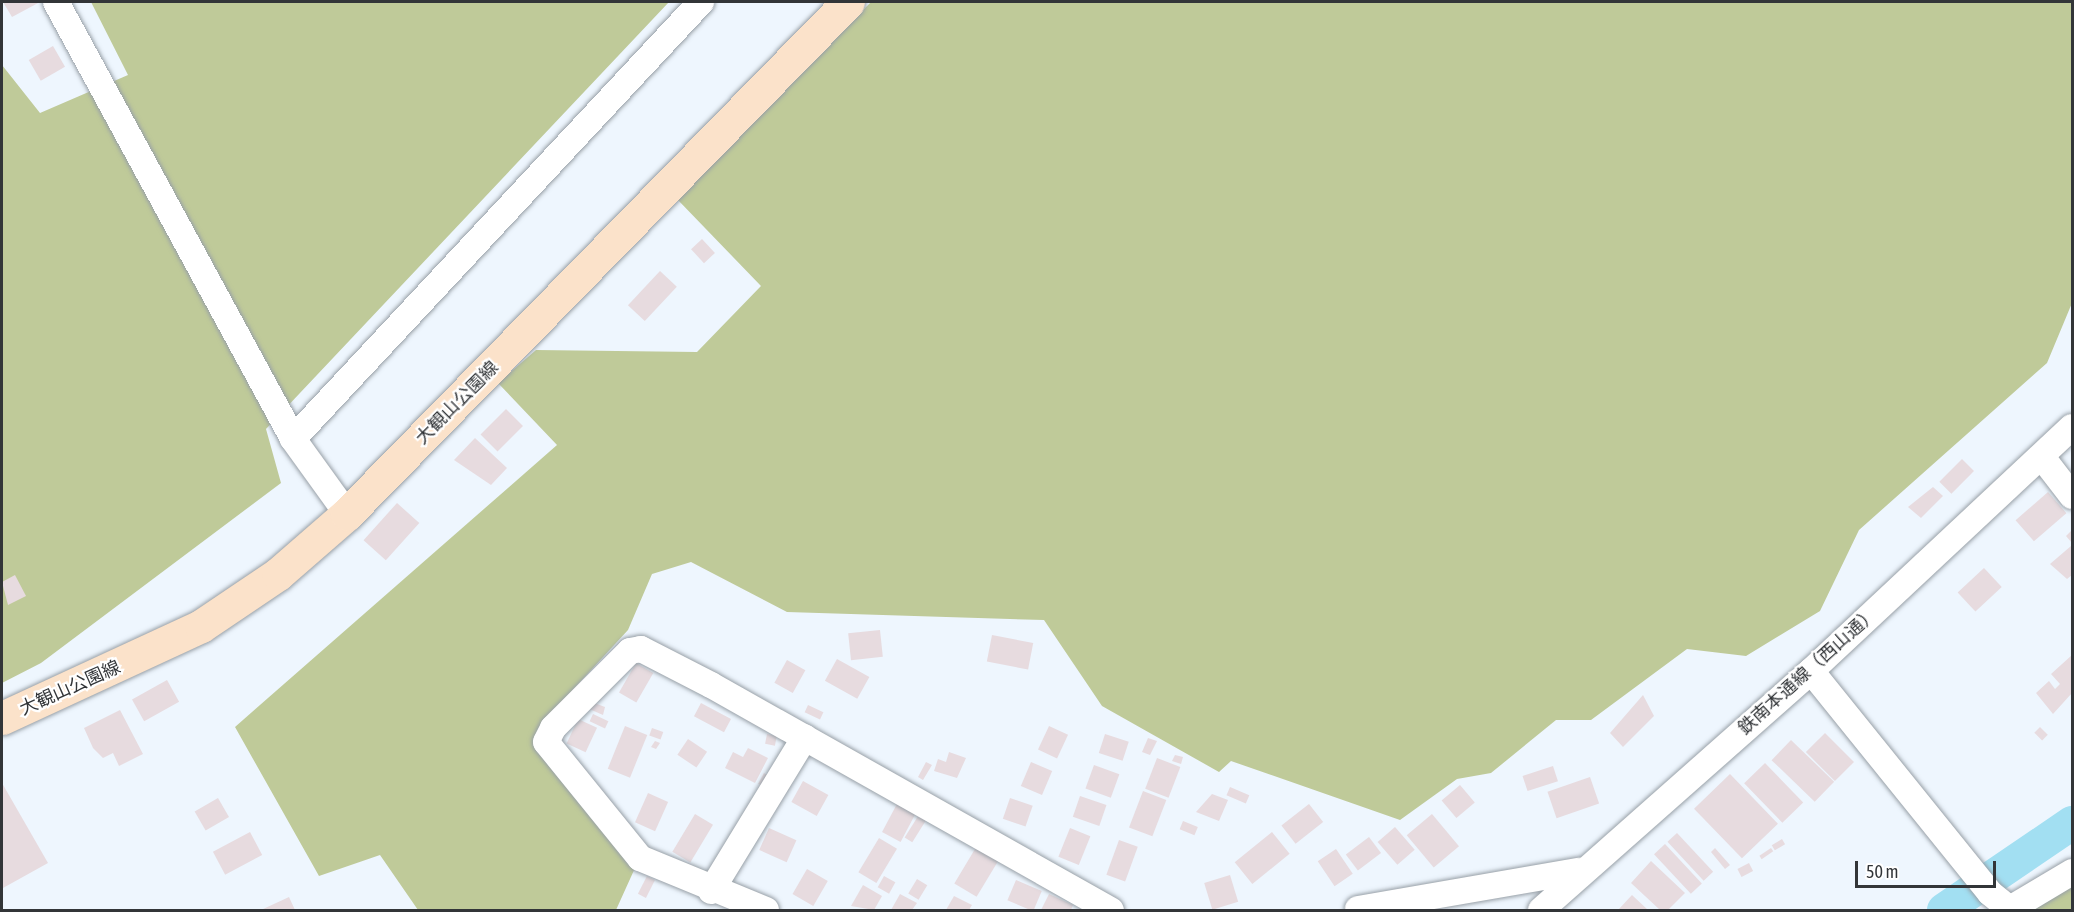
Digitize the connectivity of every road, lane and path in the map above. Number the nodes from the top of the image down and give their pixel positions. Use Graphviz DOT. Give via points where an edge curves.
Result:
graph roads {
  1 [pos="56,2"];
  2 [pos="699,2"];
  3 [pos="848,2"];
  4 [pos="2073,428"];
  5 [pos="293,439"];
  6 [pos="2042,456"];
  7 [pos="2073,496"];
  8 [pos="347,514"];
  9 [pos="1811,671"];
  10 [pos="2,718"];
  11 [pos="805,737"];
  12 [pos="1579,871"];
  13 [pos="2073,872"];
  14 [pos="711,891"];
  15 [pos="1548,908"];
  16 [pos="766,910"];
  17 [pos="1111,910"];
  18 [pos="1356,910"];
  1 -- 5 [label="street"];
  2 -- 5 [label="street"];
  3 -- 8 [label="main road, 大観山公園線"];
  4 -- 6 [label="street, 鉄南本通線（西山通）"];
  5 -- 8 [label="street"];
  6 -- 7 [label="street"];
  6 -- 9 [label="street, 鉄南本通線（西山通）"];
  8 -- 10 [label="main road, 大観山公園線" via="278,574 201,626"];
  9 -- 12 [label="street, 鉄南本通線（西山通）"];
  9 -- 13 [label="street" via="1983,884 2010,909"];
  11 -- 14 [label="street"];
  11 -- 14 [label="street" via="640,649 630,651 553,728 546,742 557,761 640,858"];
  11 -- 17 [label="street"];
  12 -- 15 [label="street, 鉄南本通線（西山通）"];
  12 -- 18 [label="street"];
  14 -- 16 [label="street"];
}
